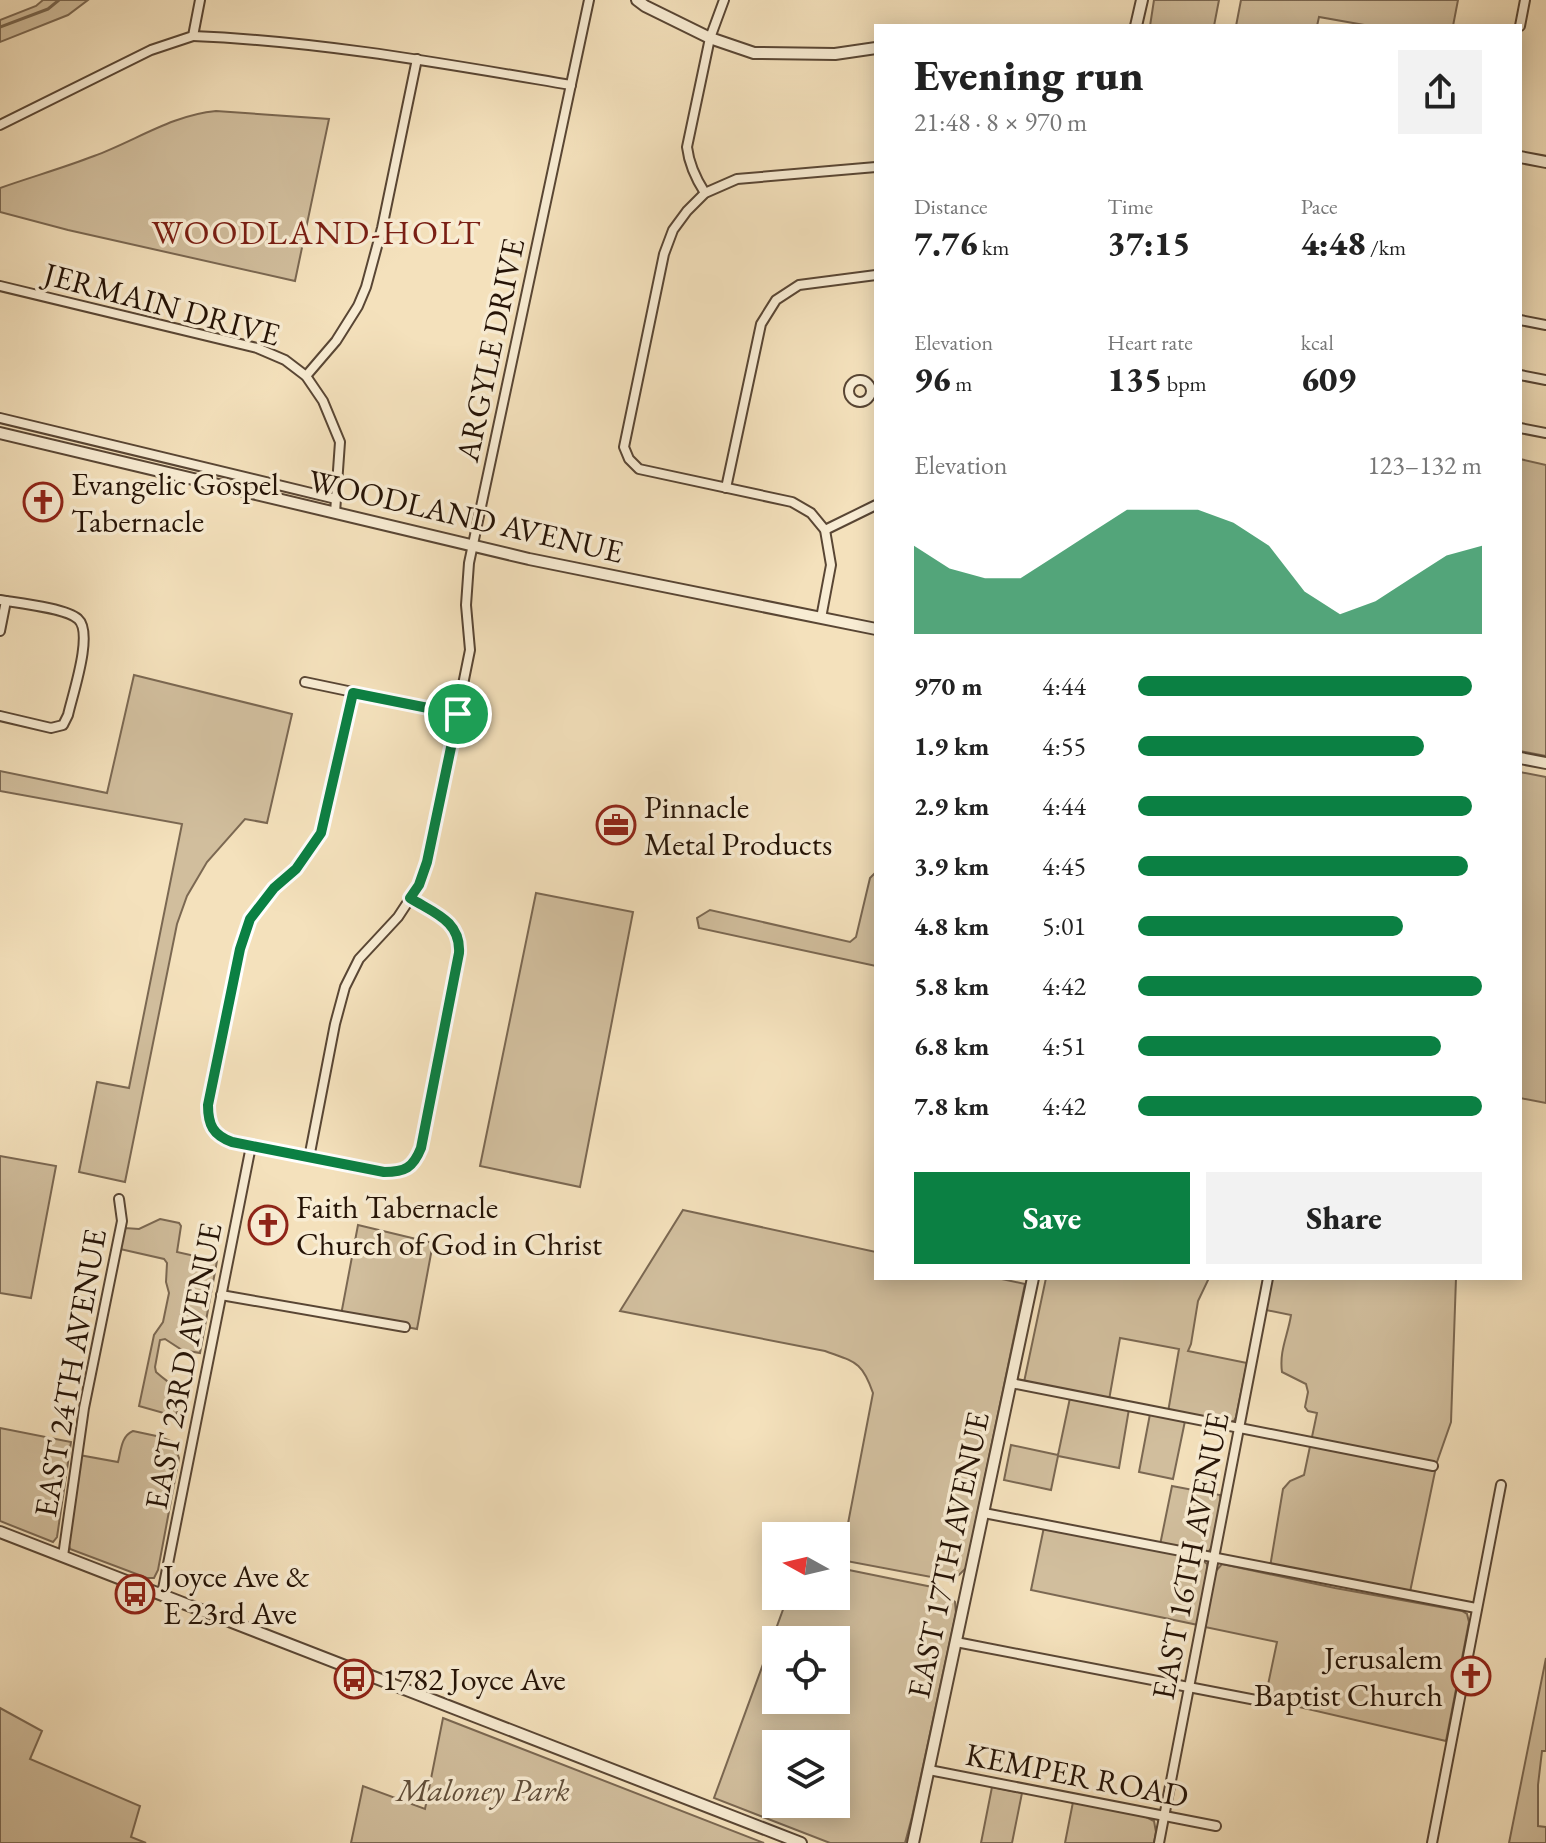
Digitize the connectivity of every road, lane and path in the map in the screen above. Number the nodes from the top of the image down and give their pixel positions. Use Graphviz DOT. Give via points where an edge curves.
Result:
graph roads {
  1 [pos="200,0"];
  2 [pos="589,0"];
  3 [pos="637,0"];
  4 [pos="724,0"];
  5 [pos="1142,0"];
  6 [pos="1525,0"];
  7 [pos="1136,24"];
  8 [pos="1520,24"];
  9 [pos="193,36"];
  10 [pos="710,38"];
  11 [pos="874,48"];
  12 [pos="417,59"];
  13 [pos="571,85"];
  14 [pos="0,125"];
  15 [pos="1522,157"];
  16 [pos="1546,162"];
  17 [pos="874,167"];
  18 [pos="705,193"];
  19 [pos="874,275"];
  20 [pos="0,286"];
  21 [pos="1522,320"];
  22 [pos="1546,325"];
  23 [pos="1522,375"];
  24 [pos="306,376"];
  25 [pos="1546,380"];
  26 [pos="0,418"];
  27 [pos="1522,428"];
  28 [pos="0,433"];
  29 [pos="1546,433"];
  30 [pos="726,488"];
  31 [pos="336,499"];
  32 [pos="874,506"];
  33 [pos="335,513"];
  34 [pos="825,530"];
  35 [pos="473,545"];
  36 [pos="3,600"];
  37 [pos="821,618"];
  38 [pos="874,629"];
  39 [pos="0,631"];
  40 [pos="305,682"];
  41 [pos="353,693"];
  42 [pos="458,714"];
  43 [pos="0,716"];
  44 [pos="1522,758"];
  45 [pos="1546,763"];
  46 [pos="410,898"];
  47 [pos="251,1146"];
  48 [pos="309,1158"];
  49 [pos="119,1199"];
  50 [pos="1033,1280"];
  51 [pos="1268,1280"];
  52 [pos="221,1295"];
  53 [pos="405,1327"];
  54 [pos="1011,1383"];
  55 [pos="1239,1428"];
  56 [pos="1433,1466"];
  57 [pos="1501,1485"];
  58 [pos="984,1513"];
  59 [pos="0,1532"];
  60 [pos="63,1556"];
  61 [pos="1214,1557"];
  62 [pos="162,1594"];
  63 [pos="1476,1608"];
  64 [pos="956,1642"];
  65 [pos="1189,1687"];
  66 [pos="1261,1701"];
  67 [pos="929,1770"];
  68 [pos="1164,1816"];
  69 [pos="1216,1826"];
  70 [pos="801,1843"];
  71 [pos="913,1843"];
  72 [pos="1159,1843"];
  73 [pos="1432,1843"];
  1 -- 9 [label="street"];
  2 -- 13 [label="street, ARGYLE DRIVE"];
  3 -- 10 [label="street"];
  4 -- 10 [label="street"];
  5 -- 7 [label="street"];
  6 -- 8 [label="street"];
  9 -- 12 [label="street" via="258,38"];
  9 -- 14 [label="street" via="151,50"];
  10 -- 11 [label="street" via="754,53 835,54"];
  10 -- 18 [label="street" via="687,147"];
  12 -- 13 [label="street"];
  12 -- 24 [label="street" via="366,287 336,341"];
  13 -- 35 [label="street, ARGYLE DRIVE"];
  15 -- 16 [label="street"];
  17 -- 18 [label="street" via="737,179"];
  18 -- 30 [label="street" via="673,230 664,254 624,447 639,469"];
  19 -- 30 [label="street" via="799,285 776,300 761,324"];
  20 -- 24 [label="street, JERMAIN DRIVE" via="257,348"];
  21 -- 22 [label="street"];
  23 -- 25 [label="street"];
  24 -- 31 [label="street, JERMAIN DRIVE" via="340,442"];
  26 -- 31 [label="street"];
  27 -- 29 [label="street"];
  28 -- 33 [label="street, WOODLAND AVENUE"];
  30 -- 34 [label="street" via="792,502"];
  31 -- 33 [label="street, JERMAIN DRIVE"];
  32 -- 34 [label="street"];
  33 -- 35 [label="street, WOODLAND AVENUE"];
  34 -- 37 [label="street" via="831,565"];
  35 -- 37 [label="street, WOODLAND AVENUE"];
  35 -- 42 [label="street, ARGYLE DRIVE" via="466,605 470,650"];
  36 -- 39 [label="street"];
  36 -- 43 [label="street" via="75,617 84,629 63,725 51,728"];
  37 -- 38 [label="street, WOODLAND AVENUE"];
  40 -- 41 [label="street"];
  41 -- 42 [label="street"];
  41 -- 47 [label="street" via="321,833 250,919 240,949 208,1119 222,1138"];
  42 -- 46 [label="street, ARGYLE DRIVE" via="427,862"];
  44 -- 45 [label="street"];
  46 -- 48 [label="street, ARGYLE DRIVE" via="359,959 345,987"];
  46 -- 48 [label="street" via="448,921 460,941 421,1148 416,1160 395,1172"];
  47 -- 48 [label="street"];
  47 -- 52 [label="street, EAST 23RD AVENUE"];
  49 -- 60 [label="street, EAST 24TH AVENUE" via="122,1221 84,1408"];
  50 -- 54 [label="street, EAST 17TH AVENUE"];
  51 -- 55 [label="street, EAST 16TH AVENUE"];
  52 -- 53 [label="street"];
  52 -- 62 [label="street, EAST 23RD AVENUE"];
  54 -- 55 [label="street"];
  54 -- 58 [label="street, EAST 17TH AVENUE"];
  55 -- 56 [label="street"];
  55 -- 61 [label="street, EAST 16TH AVENUE"];
  57 -- 63 [label="street"];
  58 -- 61 [label="street"];
  58 -- 64 [label="street, EAST 17TH AVENUE"];
  59 -- 60 [label="street"];
  60 -- 62 [label="street"];
  61 -- 63 [label="street"];
  61 -- 65 [label="street, EAST 16TH AVENUE"];
  62 -- 70 [label="street"];
  63 -- 73 [label="street"];
  64 -- 65 [label="street"];
  64 -- 67 [label="street, EAST 17TH AVENUE"];
  65 -- 66 [label="street"];
  65 -- 68 [label="street, EAST 16TH AVENUE"];
  67 -- 68 [label="street, KEMPER ROAD"];
  67 -- 71 [label="street, EAST 17TH AVENUE"];
  68 -- 69 [label="street, KEMPER ROAD"];
  68 -- 72 [label="street, EAST 16TH AVENUE"];
}
